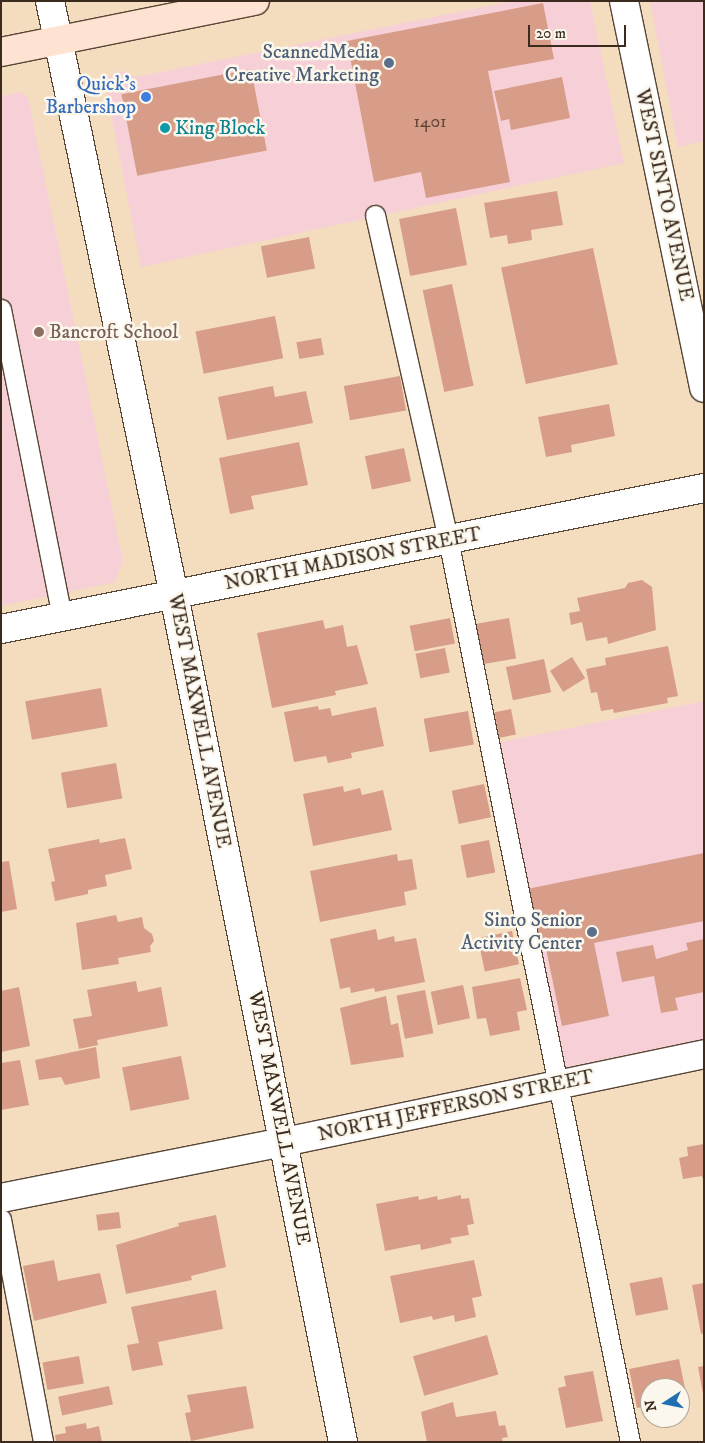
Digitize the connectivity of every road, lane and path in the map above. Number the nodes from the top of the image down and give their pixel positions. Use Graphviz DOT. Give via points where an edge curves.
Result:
graph roads {
  1 [pos="50,1"];
  2 [pos="254,1"];
  3 [pos="624,1"];
  4 [pos="58,41"];
  5 [pos="1,52"];
  6 [pos="376,215"];
  7 [pos="2,313"];
  8 [pos="704,388"];
  9 [pos="704,488"];
  10 [pos="448,539"];
  11 [pos="174,594"];
  12 [pos="62,617"];
  13 [pos="1,629"];
  14 [pos="704,1054"];
  15 [pos="557,1085"];
  16 [pos="284,1142"];
  17 [pos="1,1198"];
  18 [pos="1,1219"];
  19 [pos="43,1442"];
  20 [pos="343,1442"];
  21 [pos="630,1442"];
  1 -- 4 [label="street, WEST MAXWELL AVENUE"];
  2 -- 4 [label="main road"];
  3 -- 8 [label="street, WEST SINTO AVENUE"];
  4 -- 5 [label="main road"];
  4 -- 11 [label="street, WEST MAXWELL AVENUE"];
  6 -- 10 [label="lane"];
  7 -- 12 [label="lane"];
  9 -- 10 [label="street, NORTH MADISON STREET"];
  10 -- 11 [label="street, NORTH MADISON STREET"];
  10 -- 15 [label="lane"];
  11 -- 12 [label="street, NORTH MADISON STREET"];
  11 -- 16 [label="street, WEST MAXWELL AVENUE"];
  12 -- 13 [label="street, NORTH MADISON STREET"];
  14 -- 15 [label="street, NORTH JEFFERSON STREET"];
  15 -- 16 [label="street, NORTH JEFFERSON STREET"];
  15 -- 21 [label="lane"];
  16 -- 17 [label="street, NORTH JEFFERSON STREET"];
  16 -- 20 [label="street, WEST MAXWELL AVENUE"];
  18 -- 19 [label="lane"];
}
